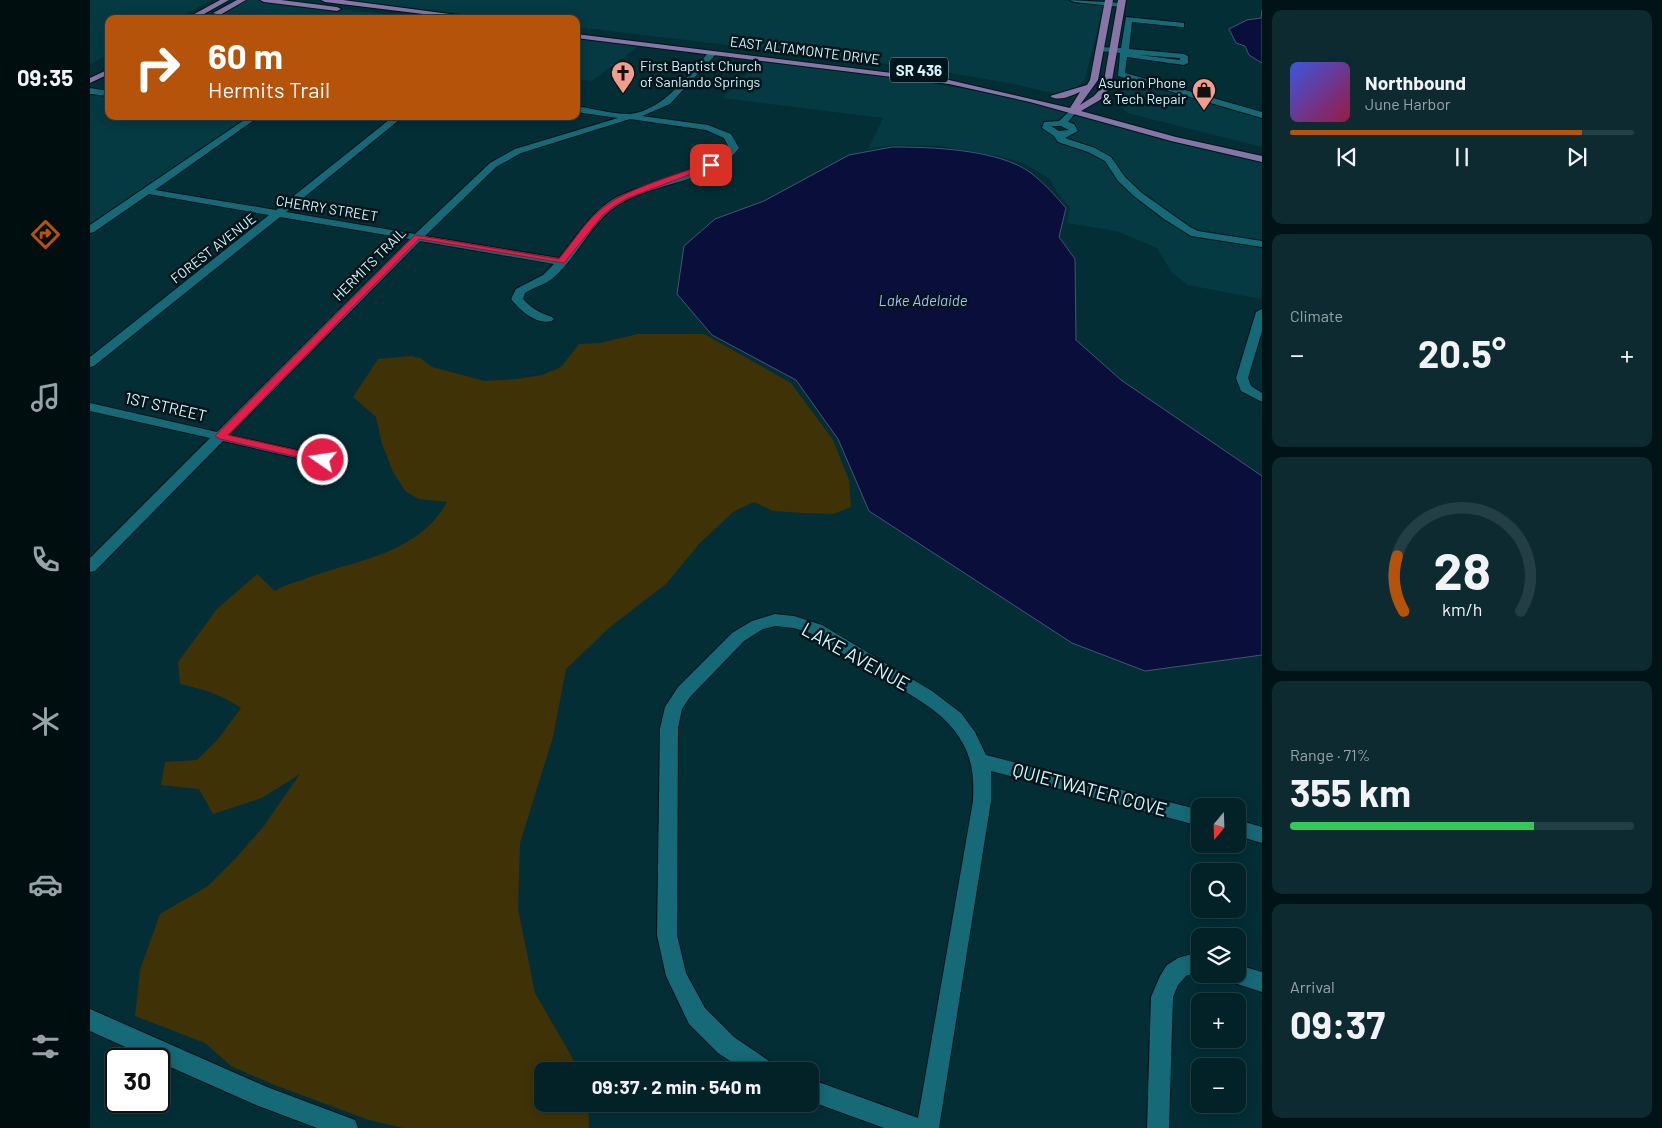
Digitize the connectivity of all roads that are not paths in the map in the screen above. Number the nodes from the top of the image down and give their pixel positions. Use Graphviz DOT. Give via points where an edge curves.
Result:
graph roads {
  1 [pos="225,0"];
  2 [pos="242,0"];
  3 [pos="264,0"];
  4 [pos="326,0"];
  5 [pos="1074,0"];
  6 [pos="1109,2"];
  7 [pos="1122,2"];
  8 [pos="430,12"];
  9 [pos="197,15"];
  10 [pos="214,15"];
  11 [pos="380,15"];
  12 [pos="416,15"];
  13 [pos="453,15"];
  14 [pos="1181,25"];
  15 [pos="580,31"];
  16 [pos="580,36"];
  17 [pos="717,50"];
  18 [pos="1100,50"];
  19 [pos="1113,51"];
  20 [pos="1124,52"];
  21 [pos="105,63"];
  22 [pos="855,63"];
  23 [pos="96,67"];
  24 [pos="836,67"];
  25 [pos="105,73"];
  26 [pos="1094,80"];
  27 [pos="90,81"];
  28 [pos="992,82"];
  29 [pos="90,91"];
  30 [pos="105,93"];
  31 [pos="667,102"];
  32 [pos="1088,105"];
  33 [pos="1074,106"];
  34 [pos="580,110"];
  35 [pos="1262,115"];
  36 [pos="630,117"];
  37 [pos="250,120"];
  38 [pos="395,120"];
  39 [pos="1062,123"];
  40 [pos="682,124"];
  41 [pos="1058,134"];
  42 [pos="1262,152"];
  43 [pos="1237,154"];
  44 [pos="1262,159"];
  45 [pos="148,191"];
  46 [pos="278,214"];
  47 [pos="90,230"];
  48 [pos="418,237"];
  49 [pos="1262,244"];
  50 [pos="561,262"];
  51 [pos="1262,312"];
  52 [pos="548,319"];
  53 [pos="90,363"];
  54 [pos="1262,398"];
  55 [pos="90,407"];
  56 [pos="220,436"];
  57 [pos="323,460"];
  58 [pos="90,567"];
  59 [pos="980,761"];
  60 [pos="1191,816"];
  61 [pos="1246,830"];
  62 [pos="1262,835"];
  63 [pos="1191,965"];
  64 [pos="1246,977"];
  65 [pos="1262,982"];
  66 [pos="90,1020"];
  67 [pos="751,1062"];
  68 [pos="819,1093"];
  69 [pos="347,1128"];
  70 [pos="916,1128"];
  71 [pos="928,1128"];
  72 [pos="1158,1128"];
  1 -- 9 [label="main road"];
  2 -- 10 [label="main road"];
  3 -- 11 [label="main road"];
  4 -- 8 [label="main road"];
  5 -- 6 [label="street"];
  6 -- 7 [label="street"];
  6 -- 18 [label="main road"];
  7 -- 19 [label="main road"];
  8 -- 12 [label="main road"];
  8 -- 13 [label="main road"];
  14 -- 20 [label="street" via="1129,19"];
  15 -- 17 [label="main road, EAST ALTAMONTE DRIVE / SR 436"];
  16 -- 17 [label="main road, EAST ALTAMONTE DRIVE / SR 436"];
  17 -- 22 [label="main road, EAST ALTAMONTE DRIVE / SR 436" via="737,49"];
  17 -- 24 [label="main road, EAST ALTAMONTE DRIVE / SR 436"];
  17 -- 31 [label="street, HERMITS TRAIL"];
  18 -- 19 [label="street"];
  18 -- 26 [label="main road"];
  19 -- 20 [label="street"];
  19 -- 32 [label="main road" via="1108,86"];
  20 -- 20 [label="street" via="1132,56 1184,63 1184,56"];
  20 -- 35 [label="street" via="1121,74"];
  21 -- 23 [label="main road"];
  22 -- 24 [label="main road"];
  22 -- 28 [label="main road, EAST ALTAMONTE DRIVE / SR 436"];
  24 -- 33 [label="main road, EAST ALTAMONTE DRIVE / SR 436" via="949,82"];
  25 -- 27 [label="main road"];
  26 -- 33 [label="main road"];
  26 -- 33 [label="main road, SR 436" via="1076,92 1050,95"];
  29 -- 30 [label="street"];
  31 -- 36 [label="street, HERMITS TRAIL"];
  31 -- 40 [label="street" via="666,111"];
  32 -- 33 [label="main road, SR 436"];
  32 -- 42 [label="main road, SR 436"];
  33 -- 39 [label="street"];
  33 -- 43 [label="main road, EAST ALTAMONTE DRIVE / SR 436" via="1174,139"];
  34 -- 36 [label="street"];
  36 -- 40 [label="street"];
  36 -- 48 [label="street, HERMITS TRAIL" via="502,158"];
  37 -- 45 [label="street"];
  38 -- 46 [label="street, FOREST AVENUE"];
  39 -- 41 [label="street" via="1046,126 1048,131"];
  39 -- 41 [label="street" via="1072,126 1074,131"];
  40 -- 50 [label="street" via="708,128 728,136 734,148 732,154 610,205"];
  41 -- 49 [label="street" via="1062,140 1108,159 1135,192 1195,234"];
  42 -- 43 [label="main road"];
  43 -- 44 [label="main road, EAST ALTAMONTE DRIVE / SR 436"];
  45 -- 46 [label="street, CHERRY STREET"];
  45 -- 47 [label="street"];
  46 -- 48 [label="street, CHERRY STREET"];
  46 -- 53 [label="street, FOREST AVENUE"];
  48 -- 50 [label="street, CHERRY STREET"];
  48 -- 56 [label="street, HERMITS TRAIL"];
  50 -- 52 [label="street" via="543,281 520,291 517,299 523,308"];
  51 -- 54 [label="street" via="1242,378 1245,388"];
  55 -- 56 [label="street, 1ST STREET"];
  56 -- 57 [label="street, 1ST STREET"];
  56 -- 58 [label="street, HERMITS TRAIL"];
  59 -- 60 [label="street, QUIETWATER COVE"];
  59 -- 67 [label="street, LAKE AVENUE" via="969,737 954,718 926,696 816,629 794,622 775,620 738,636 684,692 674,707 669,728 666,935 676,976 697,1016 726,1045"];
  59 -- 71 [label="street, LAKE AVENUE" via="982,800"];
  61 -- 62 [label="street"];
  63 -- 72 [label="street" via="1178,968 1166,981 1162,997"];
  64 -- 65 [label="street"];
  66 -- 69 [label="street" via="264,1097"];
  68 -- 70 [label="street"];
}
